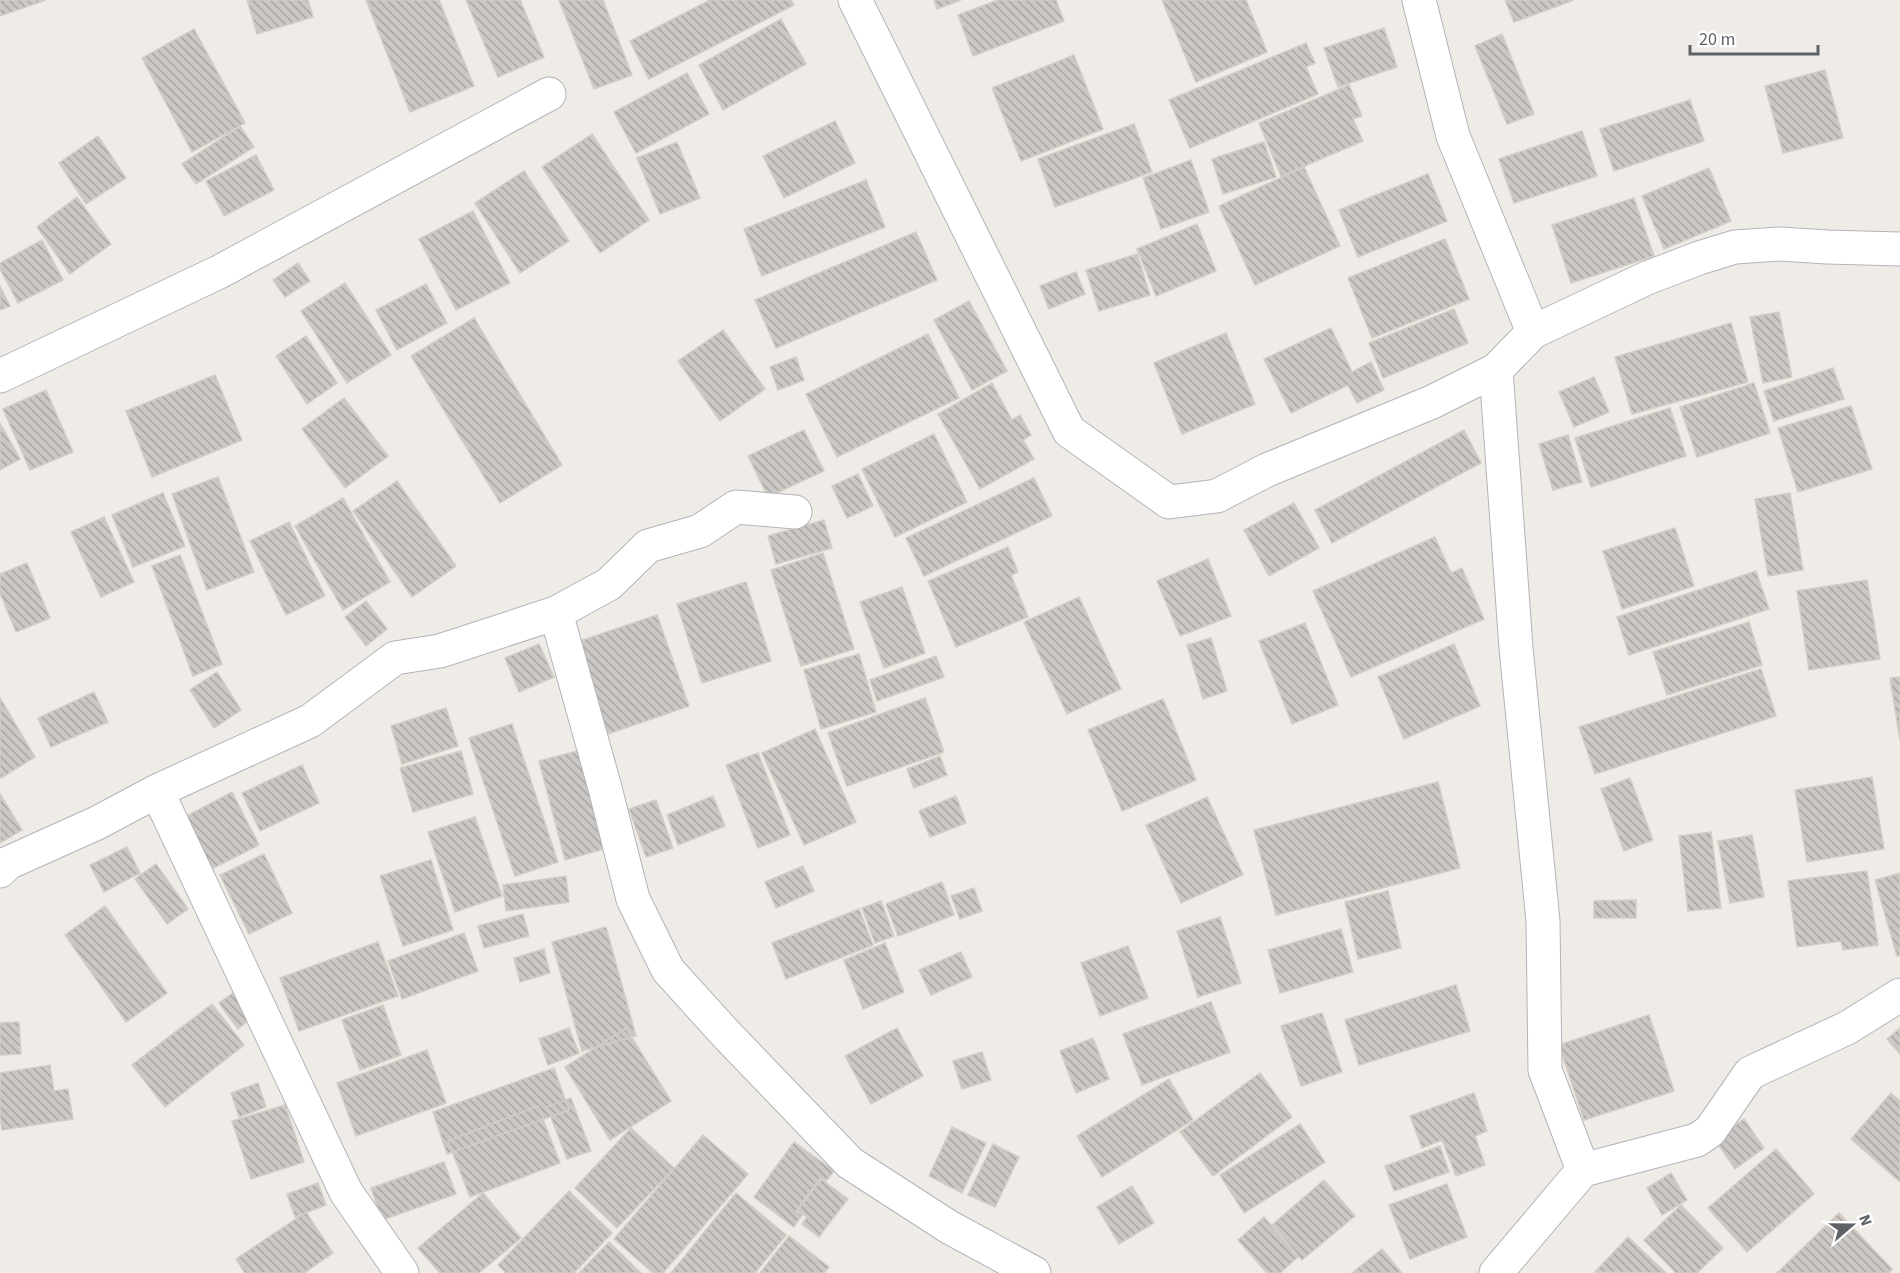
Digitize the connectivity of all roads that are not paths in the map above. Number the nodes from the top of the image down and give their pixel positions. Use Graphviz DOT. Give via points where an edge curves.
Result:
graph roads {
  1 [pos="855,0"];
  2 [pos="1419,0"];
  3 [pos="549,94"];
  4 [pos="1900,249"];
  5 [pos="1533,332"];
  6 [pos="1497,370"];
  7 [pos="0,376"];
  8 [pos="795,512"];
  9 [pos="556,613"];
  10 [pos="157,791"];
  11 [pos="0,871"];
  12 [pos="1900,995"];
  13 [pos="1583,1170"];
  14 [pos="402,1273"];
  15 [pos="1034,1273"];
  16 [pos="1496,1273"];
  1 -- 6 [label="street" via="1069,430 1169,502 1217,496 1267,470 1432,402"];
  2 -- 5 [label="street" via="1453,136"];
  3 -- 7 [label="street" via="219,272"];
  4 -- 5 [label="street" via="1780,244 1735,247 1647,278"];
  5 -- 6 [label="street"];
  6 -- 13 [label="street" via="1516,648 1543,921 1545,1070"];
  8 -- 9 [label="street" via="736,507 700,531 648,546 609,584"];
  9 -- 10 [label="street" via="440,651 395,658 310,721"];
  9 -- 15 [label="street" via="633,899 668,970 850,1163 949,1227"];
  10 -- 11 [label="street" via="8,863"];
  10 -- 14 [label="street" via="346,1192"];
  12 -- 13 [label="street" via="1847,1028 1750,1073 1710,1131 1697,1140"];
  13 -- 16 [label="street"];
}
